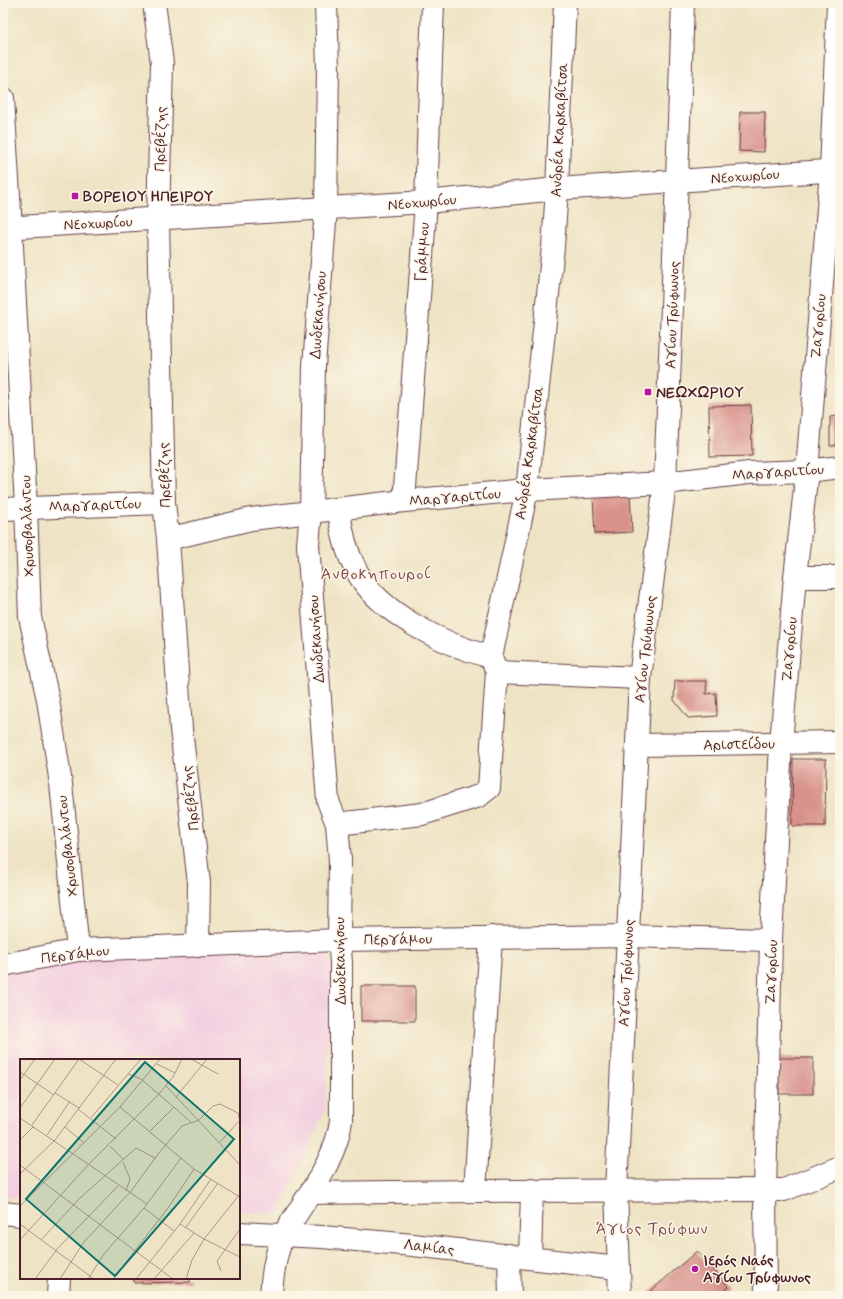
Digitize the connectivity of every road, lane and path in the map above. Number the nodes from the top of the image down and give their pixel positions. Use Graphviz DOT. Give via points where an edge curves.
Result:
graph roads {
  1 [pos="154,3"];
  2 [pos="326,3"];
  3 [pos="433,3"];
  4 [pos="565,3"];
  5 [pos="683,3"];
  6 [pos="838,3"];
  7 [pos="3,98"];
  8 [pos="835,170"];
  9 [pos="678,180"];
  10 [pos="557,189"];
  11 [pos="426,202"];
  12 [pos="326,209"];
  13 [pos="158,219"];
  14 [pos="7,228"];
  15 [pos="840,467"];
  16 [pos="807,471"];
  17 [pos="665,483"];
  18 [pos="528,490"];
  19 [pos="404,501"];
  20 [pos="164,503"];
  21 [pos="26,507"];
  22 [pos="3,509"];
  23 [pos="339,509"];
  24 [pos="311,512"];
  25 [pos="168,539"];
  26 [pos="795,577"];
  27 [pos="840,577"];
  28 [pos="494,664"];
  29 [pos="640,678"];
  30 [pos="840,742"];
  31 [pos="781,743"];
  32 [pos="637,745"];
  33 [pos="337,824"];
  34 [pos="628,936"];
  35 [pos="491,937"];
  36 [pos="339,940"];
  37 [pos="771,940"];
  38 [pos="198,946"];
  39 [pos="78,950"];
  40 [pos="3,965"];
  41 [pos="840,1167"];
  42 [pos="532,1190"];
  43 [pos="475,1191"];
  44 [pos="616,1191"];
  45 [pos="765,1191"];
  46 [pos="310,1193"];
  47 [pos="3,1213"];
  48 [pos="20,1215"];
  49 [pos="240,1233"];
  50 [pos="284,1235"];
  51 [pos="520,1256"];
  52 [pos="618,1268"];
  53 [pos="59,1279"];
  54 [pos="58,1296"];
  55 [pos="271,1296"];
  56 [pos="510,1296"];
  57 [pos="620,1296"];
  58 [pos="766,1296"];
  1 -- 13 [label="street, Πρεβέζης" via="162,63"];
  2 -- 12 [label="street, Δωδεκανήσου"];
  3 -- 11 [label="street, Γράμμου"];
  4 -- 10 [label="street, Ανδρέα Καρκαβίτσα"];
  5 -- 9 [label="street, Αγίου Τρύφωνος"];
  6 -- 8 [label="street, Ζαγορίου"];
  7 -- 14 [label="street, Χρυσοβαλάντου"];
  8 -- 9 [label="street, Νεοχωρίου"];
  8 -- 16 [label="street, Ζαγορίου"];
  9 -- 10 [label="street, Νεοχωρίου"];
  9 -- 17 [label="street, Αγίου Τρύφωνος"];
  10 -- 11 [label="street, Νεοχωρίου"];
  10 -- 18 [label="street, Ανδρέα Καρκαβίτσα"];
  11 -- 12 [label="street, Νεοχωρίου"];
  11 -- 19 [label="street, Γράμμου"];
  12 -- 13 [label="street, Νεοχωρίου"];
  12 -- 24 [label="street, Δωδεκανήσου" via="314,366"];
  13 -- 14 [label="street, Νεοχωρίου"];
  13 -- 20 [label="street, Πρεβέζης"];
  14 -- 21 [label="street, Χρυσοβαλάντου"];
  15 -- 16 [label="street, Μαργαριτίου"];
  16 -- 17 [label="street, Μαργαριτίου" via="749,473"];
  16 -- 26 [label="street, Ζαγορίου"];
  17 -- 18 [label="street, Μαργαριτίου"];
  17 -- 29 [label="street, Αγίου Τρύφωνος"];
  18 -- 19 [label="street, Μαργαριτίου"];
  18 -- 28 [label="street, Ανδρέα Καρκαβίτσα"];
  19 -- 23 [label="street, Μαργαριτίου"];
  20 -- 21 [label="street, Μαργαριτίου"];
  20 -- 25 [label="street, Πρεβέζης"];
  21 -- 22 [label="street, Μαργαριτίου"];
  21 -- 39 [label="street, Χρυσοβαλάντου" via="30,617 48,700 61,784"];
  23 -- 24 [label="street, Μαργαριτίου"];
  23 -- 28 [label="street" via="341,531 351,559 356,571 373,593 387,606 423,629"];
  24 -- 25 [label="street, Μαργαριτίου" via="251,519"];
  24 -- 33 [label="street, Δωδεκανήσου" via="308,545 328,801"];
  25 -- 38 [label="street, Πρεβέζης" via="181,728 199,883"];
  26 -- 27 [label="street"];
  26 -- 31 [label="street, Ζαγορίου"];
  28 -- 29 [label="street"];
  28 -- 33 [label="street, Ανδρέα Καρκαβίτσα" via="489,788 479,796 422,814"];
  29 -- 32 [label="street, Αγίου Τρύφωνος"];
  30 -- 31 [label="street, Αριστείδου"];
  31 -- 32 [label="street, Αριστείδου"];
  31 -- 37 [label="street, Ζαγορίου"];
  32 -- 34 [label="street, Αγίου Τρύφωνος"];
  33 -- 36 [label="street, Δωδεκανήσου" via="340,860"];
  34 -- 35 [label="street, Περγάμου"];
  34 -- 37 [label="street, Περγάμου"];
  34 -- 44 [label="street, Αγίου Τρύφωνος"];
  35 -- 36 [label="street, Περγάμου"];
  35 -- 43 [label="street"];
  36 -- 38 [label="street, Περγάμου"];
  36 -- 46 [label="street, Δωδεκανήσου" via="341,1121 337,1140"];
  37 -- 45 [label="street, Ζαγορίου"];
  38 -- 39 [label="street, Περγάμου"];
  39 -- 40 [label="street, Περγάμου"];
  41 -- 45 [label="street" via="784,1190"];
  42 -- 43 [label="street"];
  42 -- 44 [label="street"];
  42 -- 51 [label="street"];
  43 -- 46 [label="street"];
  44 -- 45 [label="street"];
  44 -- 52 [label="street, Αγίου Τρύφωνος"];
  45 -- 58 [label="street, Ζαγορίου"];
  46 -- 50 [label="street, Δωδεκανήσου"];
  47 -- 48 [label="street"];
  49 -- 50 [label="street, Λαμίας"];
  50 -- 51 [label="street, Λαμίας"];
  50 -- 55 [label="street, Δωδεκανήσου" via="273,1270"];
  51 -- 52 [label="street, Λαμίας"];
  51 -- 56 [label="street"];
  52 -- 57 [label="street, Αγίου Τρύφωνος"];
  53 -- 54 [label="street"];
}
